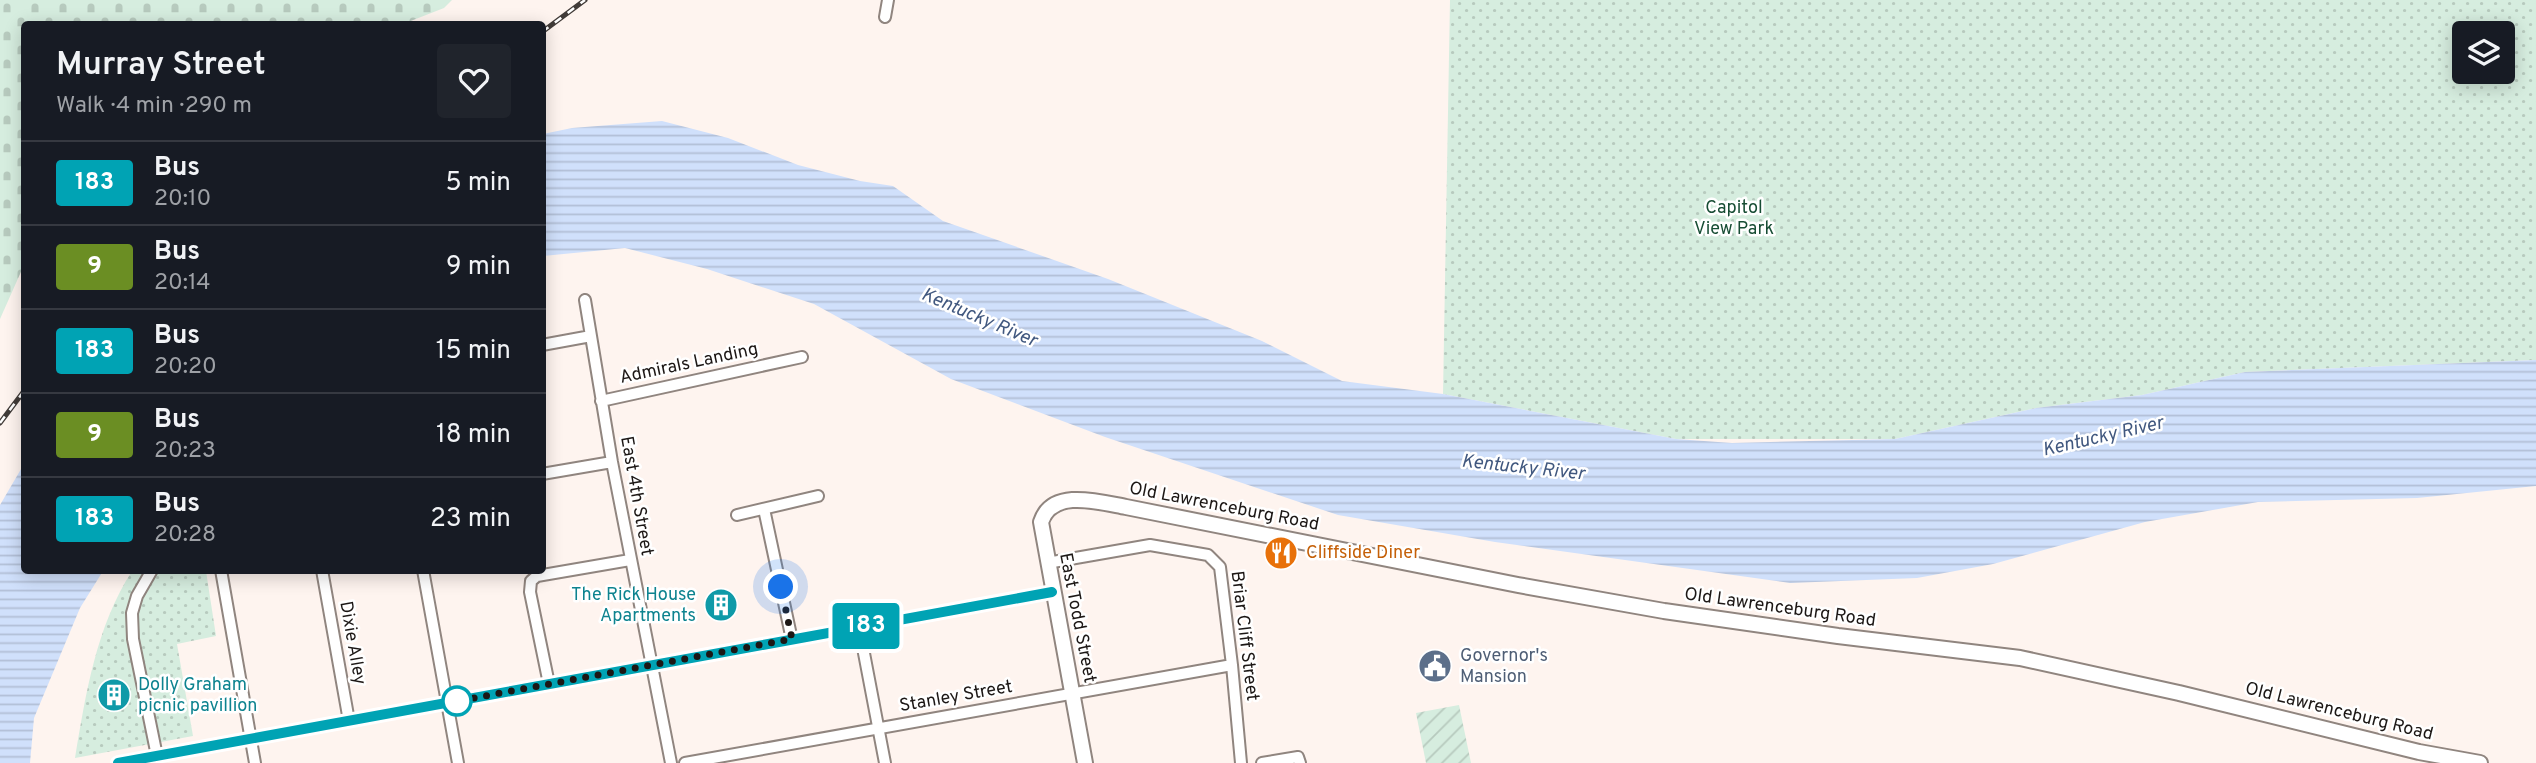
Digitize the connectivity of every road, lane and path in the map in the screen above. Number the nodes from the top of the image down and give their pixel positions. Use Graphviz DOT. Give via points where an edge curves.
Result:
graph roads {
  1 [pos="888,0"];
  2 [pos="885,17"];
  3 [pos="585,300"];
  4 [pos="591,336"];
  5 [pos="546,344"];
  6 [pos="802,358"];
  7 [pos="601,401"];
  8 [pos="611,462"];
  9 [pos="546,473"];
  10 [pos="818,496"];
  11 [pos="1073,500"];
  12 [pos="764,509"];
  13 [pos="737,515"];
  14 [pos="630,559"];
  15 [pos="1047,563"];
  16 [pos="150,574"];
  17 [pos="222,574"];
  18 [pos="323,574"];
  19 [pos="424,574"];
  20 [pos="1052,592"];
  21 [pos="859,627"];
  22 [pos="792,639"];
  23 [pos="1232,664"];
  24 [pos="652,665"];
  25 [pos="550,684"];
  26 [pos="1071,694"];
  27 [pos="447,703"];
  28 [pos="348,721"];
  29 [pos="878,728"];
  30 [pos="251,739"];
  31 [pos="157,756"];
  32 [pos="1299,760"];
  33 [pos="118,763"];
  34 [pos="255,763"];
  35 [pos="458,763"];
  36 [pos="671,763"];
  37 [pos="685,763"];
  38 [pos="885,763"];
  39 [pos="1085,763"];
  40 [pos="1241,763"];
  41 [pos="1262,763"];
  42 [pos="2480,763"];
  1 -- 2 [label="street"];
  3 -- 4 [label="street, Admirals Landing"];
  4 -- 5 [label="street"];
  4 -- 7 [label="street, Admirals Landing"];
  6 -- 7 [label="street, Admirals Landing"];
  7 -- 8 [label="street, East 4th Street"];
  8 -- 9 [label="street"];
  8 -- 14 [label="street, East 4th Street"];
  10 -- 12 [label="street"];
  11 -- 15 [label="main road, East Todd Street" via="1059,502 1044,512 1041,522"];
  11 -- 42 [label="main road, Old Lawrenceburg Road" via="1664,611 2020,658"];
  12 -- 13 [label="street"];
  12 -- 22 [label="street"];
  14 -- 24 [label="street, East 4th Street"];
  14 -- 25 [label="street" via="531,580"];
  15 -- 20 [label="main road, East Todd Street"];
  15 -- 23 [label="street, Briar Cliff Street" via="1150,545 1208,555 1220,568"];
  16 -- 31 [label="street" via="132,613 133,639"];
  17 -- 30 [label="street"];
  18 -- 28 [label="street, Dixie Alley"];
  19 -- 27 [label="street"];
  20 -- 21 [label="street"];
  20 -- 26 [label="main road, East Todd Street"];
  21 -- 22 [label="street"];
  21 -- 29 [label="street"];
  22 -- 24 [label="street"];
  23 -- 26 [label="street, Stanley Street"];
  23 -- 40 [label="street, Briar Cliff Street"];
  24 -- 25 [label="street"];
  24 -- 36 [label="street, East 4th Street"];
  25 -- 27 [label="street"];
  26 -- 29 [label="street, Stanley Street"];
  26 -- 39 [label="main road, East Todd Street"];
  27 -- 28 [label="street"];
  27 -- 35 [label="street"];
  28 -- 30 [label="street"];
  29 -- 37 [label="street, Stanley Street"];
  29 -- 38 [label="street"];
  30 -- 31 [label="street"];
  30 -- 34 [label="street"];
  31 -- 33 [label="street"];
  32 -- 41 [label="street"];
}
